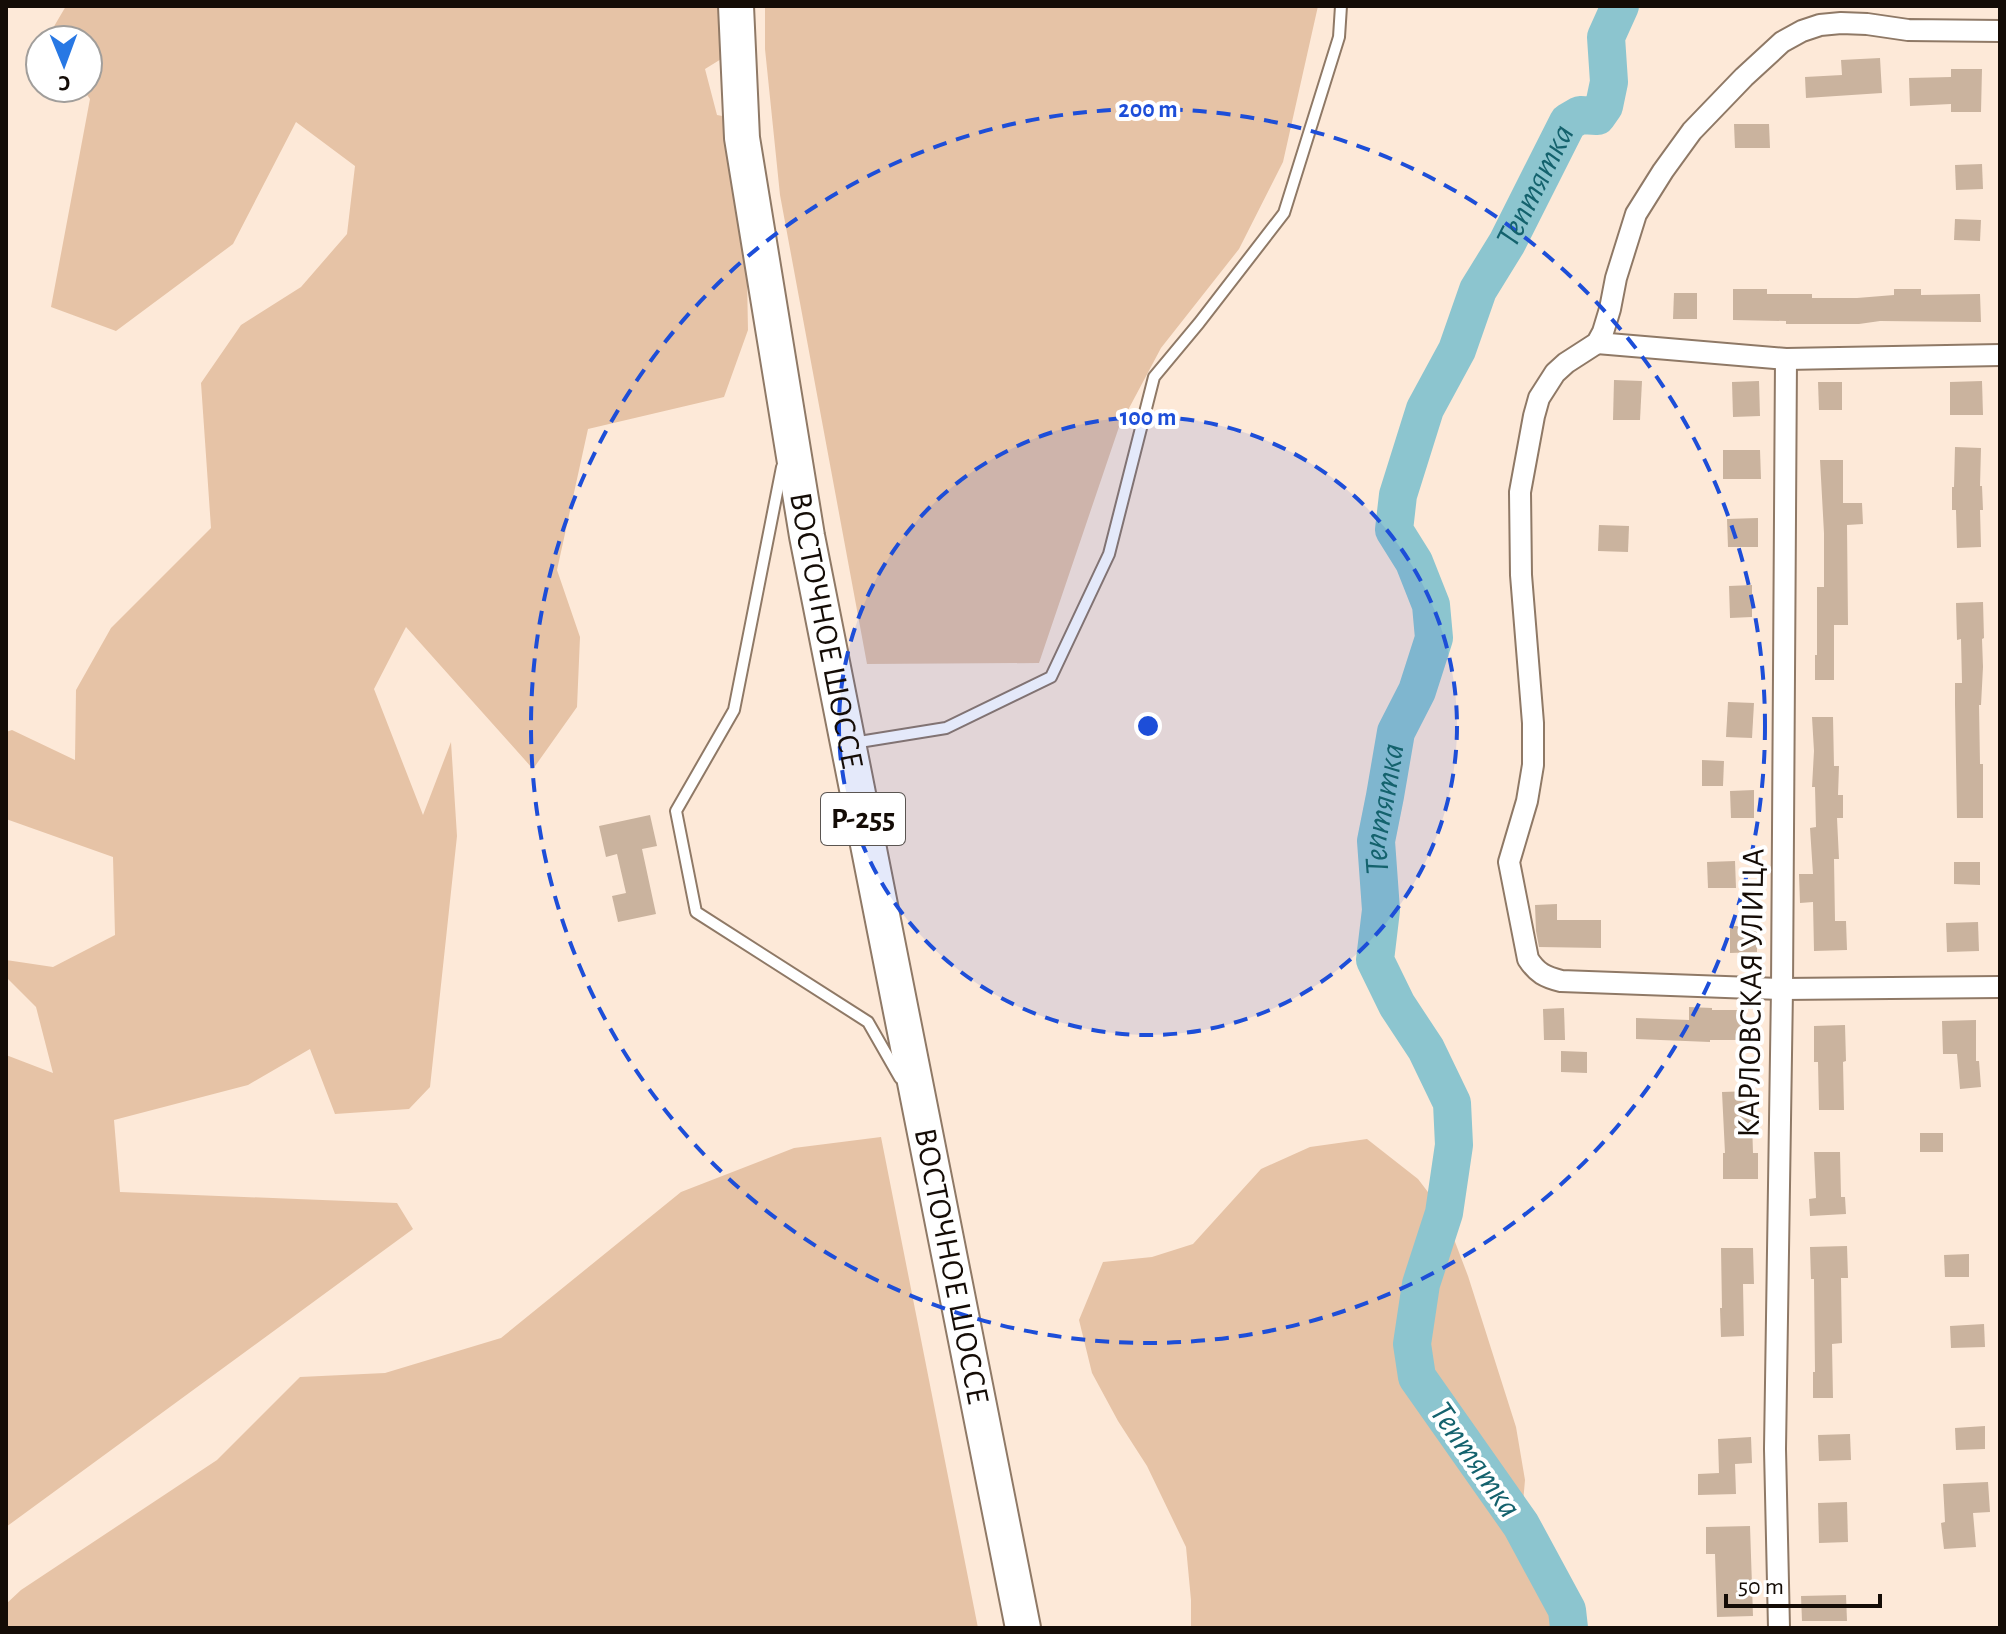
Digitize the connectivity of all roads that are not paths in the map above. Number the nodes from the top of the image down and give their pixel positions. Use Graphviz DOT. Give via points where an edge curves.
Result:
graph roads {
  1 [pos="736,6"];
  2 [pos="1341,6"];
  3 [pos="2000,31"];
  4 [pos="1597,343"];
  5 [pos="2000,355"];
  6 [pos="1786,359"];
  7 [pos="790,430"];
  8 [pos="848,744"];
  9 [pos="2000,987"];
  10 [pos="1782,989"];
  11 [pos="920,1113"];
  12 [pos="1023,1628"];
  13 [pos="1779,1628"];
  1 -- 7 [label="highway, ВОСТОЧНОЕ ШОССЕ / Р-255" via="742,138"];
  2 -- 8 [label="lane" via="1339,37 1284,213 1154,377 1109,554 1051,677 946,728"];
  3 -- 4 [label="street" via="1841,23 1811,28 1782,42 1692,131 1636,214"];
  4 -- 6 [label="street"];
  4 -- 10 [label="street" via="1555,373 1539,398 1520,492 1533,765 1509,862 1528,959 1536,971 1561,981"];
  5 -- 6 [label="street"];
  6 -- 10 [label="street, КАРЛОВСКАЯ УЛИЦА"];
  7 -- 8 [label="highway, ВОСТОЧНОЕ ШОССЕ / Р-255"];
  7 -- 11 [label="lane" via="734,710 676,811 696,912 868,1022"];
  8 -- 11 [label="highway, ВОСТОЧНОЕ ШОССЕ / Р-255"];
  9 -- 10 [label="street"];
  10 -- 13 [label="street, КАРЛОВСКАЯ УЛИЦА" via="1775,1449"];
  11 -- 12 [label="highway, ВОСТОЧНОЕ ШОССЕ / Р-255"];
}
